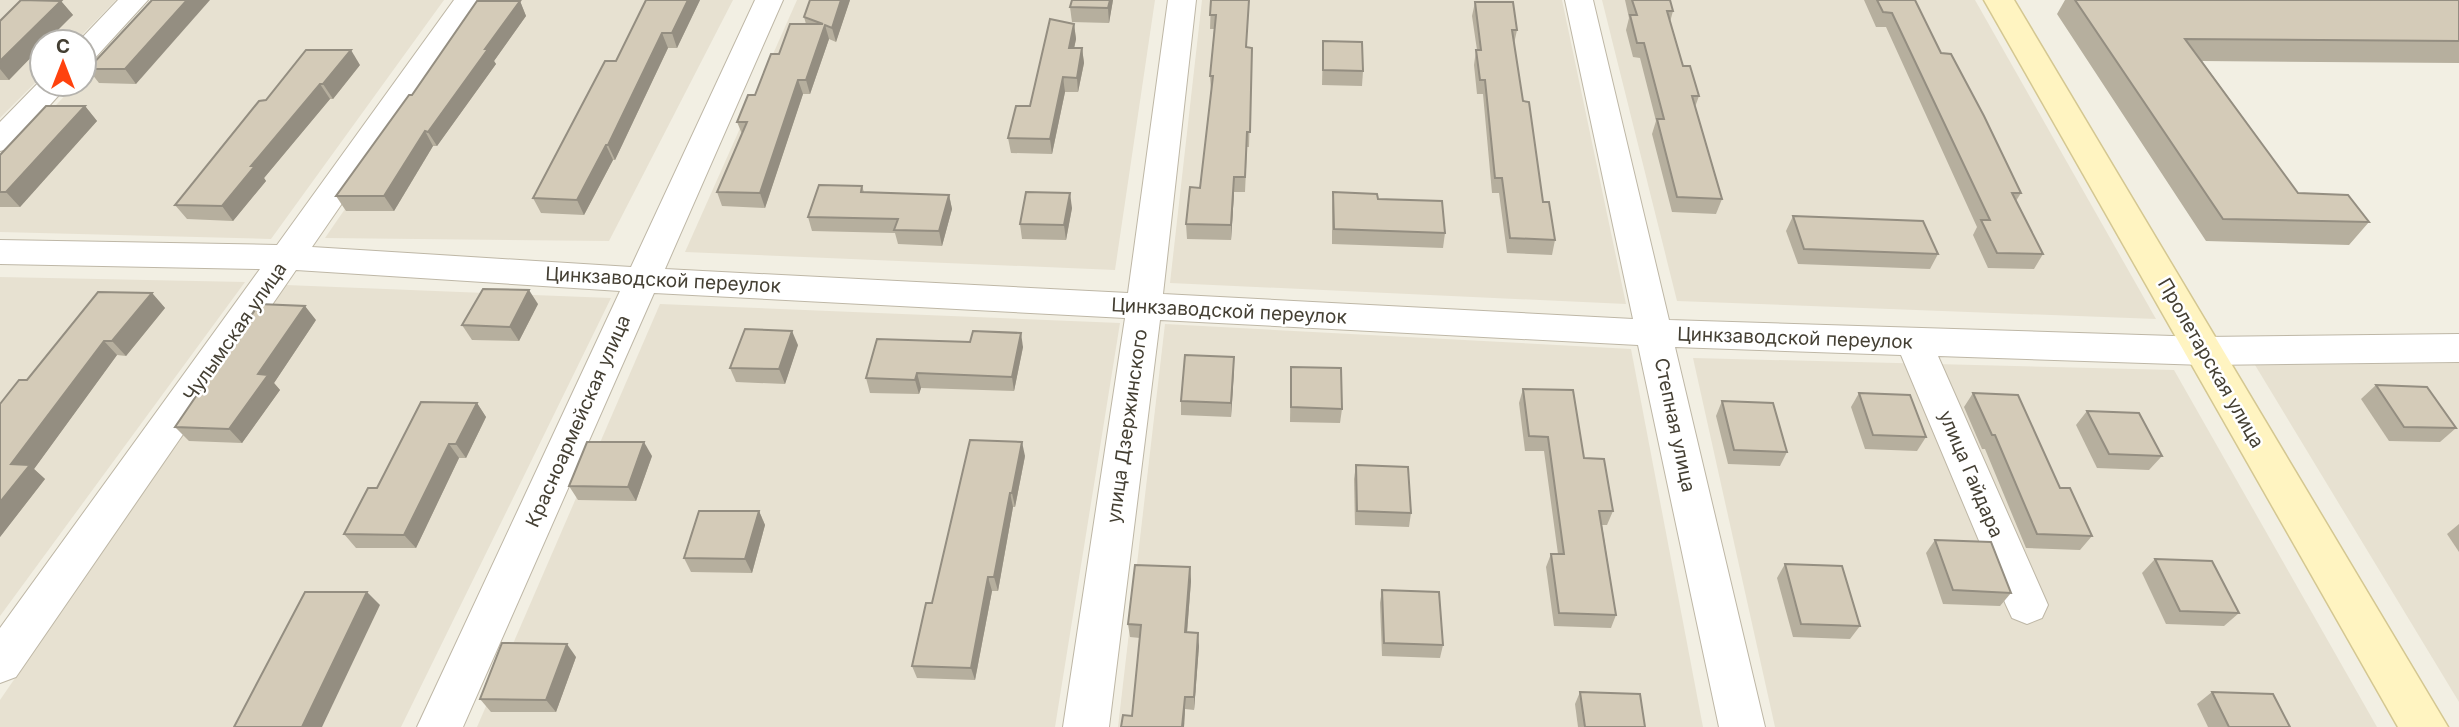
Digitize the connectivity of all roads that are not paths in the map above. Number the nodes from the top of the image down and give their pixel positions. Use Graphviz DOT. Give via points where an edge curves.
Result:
graph roads {
  1 [pos="134,0"];
  2 [pos="468,0"];
  3 [pos="769,0"];
  4 [pos="1182,0"];
  5 [pos="1579,0"];
  6 [pos="1999,0"];
  7 [pos="98,38"];
  8 [pos="41,98"];
  9 [pos="0,141"];
  10 [pos="0,251"];
  11 [pos="288,257"];
  12 [pos="643,280"];
  13 [pos="1144,306"];
  14 [pos="1655,333"];
  15 [pos="1914,342"];
  16 [pos="2459,348"];
  17 [pos="2204,351"];
  18 [pos="2027,606"];
  19 [pos="0,663"];
  20 [pos="439,727"];
  21 [pos="1086,727"];
  22 [pos="1742,727"];
  23 [pos="2424,727"];
  1 -- 7 [label="street"];
  2 -- 11 [label="street, Чулымская улица"];
  3 -- 12 [label="street, Красноармейская улица"];
  4 -- 13 [label="street, улица Дзержинского"];
  5 -- 14 [label="street, Степная улица"];
  6 -- 17 [label="main road, Пролетарская улица"];
  8 -- 9 [label="street"];
  10 -- 11 [label="street, Цинкзаводской переулок"];
  11 -- 12 [label="street, Цинкзаводской переулок"];
  11 -- 19 [label="street, Чулымская улица"];
  12 -- 13 [label="street, Цинкзаводской переулок"];
  12 -- 20 [label="street, Красноармейская улица"];
  13 -- 14 [label="street, Цинкзаводской переулок"];
  13 -- 21 [label="street, улица Дзержинского"];
  14 -- 15 [label="street, Цинкзаводской переулок"];
  14 -- 22 [label="street, Степная улица"];
  15 -- 17 [label="street, Цинкзаводской переулок"];
  15 -- 18 [label="street, улица Гайдара"];
  16 -- 17 [label="street, Цинкзаводской переулок"];
  17 -- 23 [label="main road, Пролетарская улица"];
}
